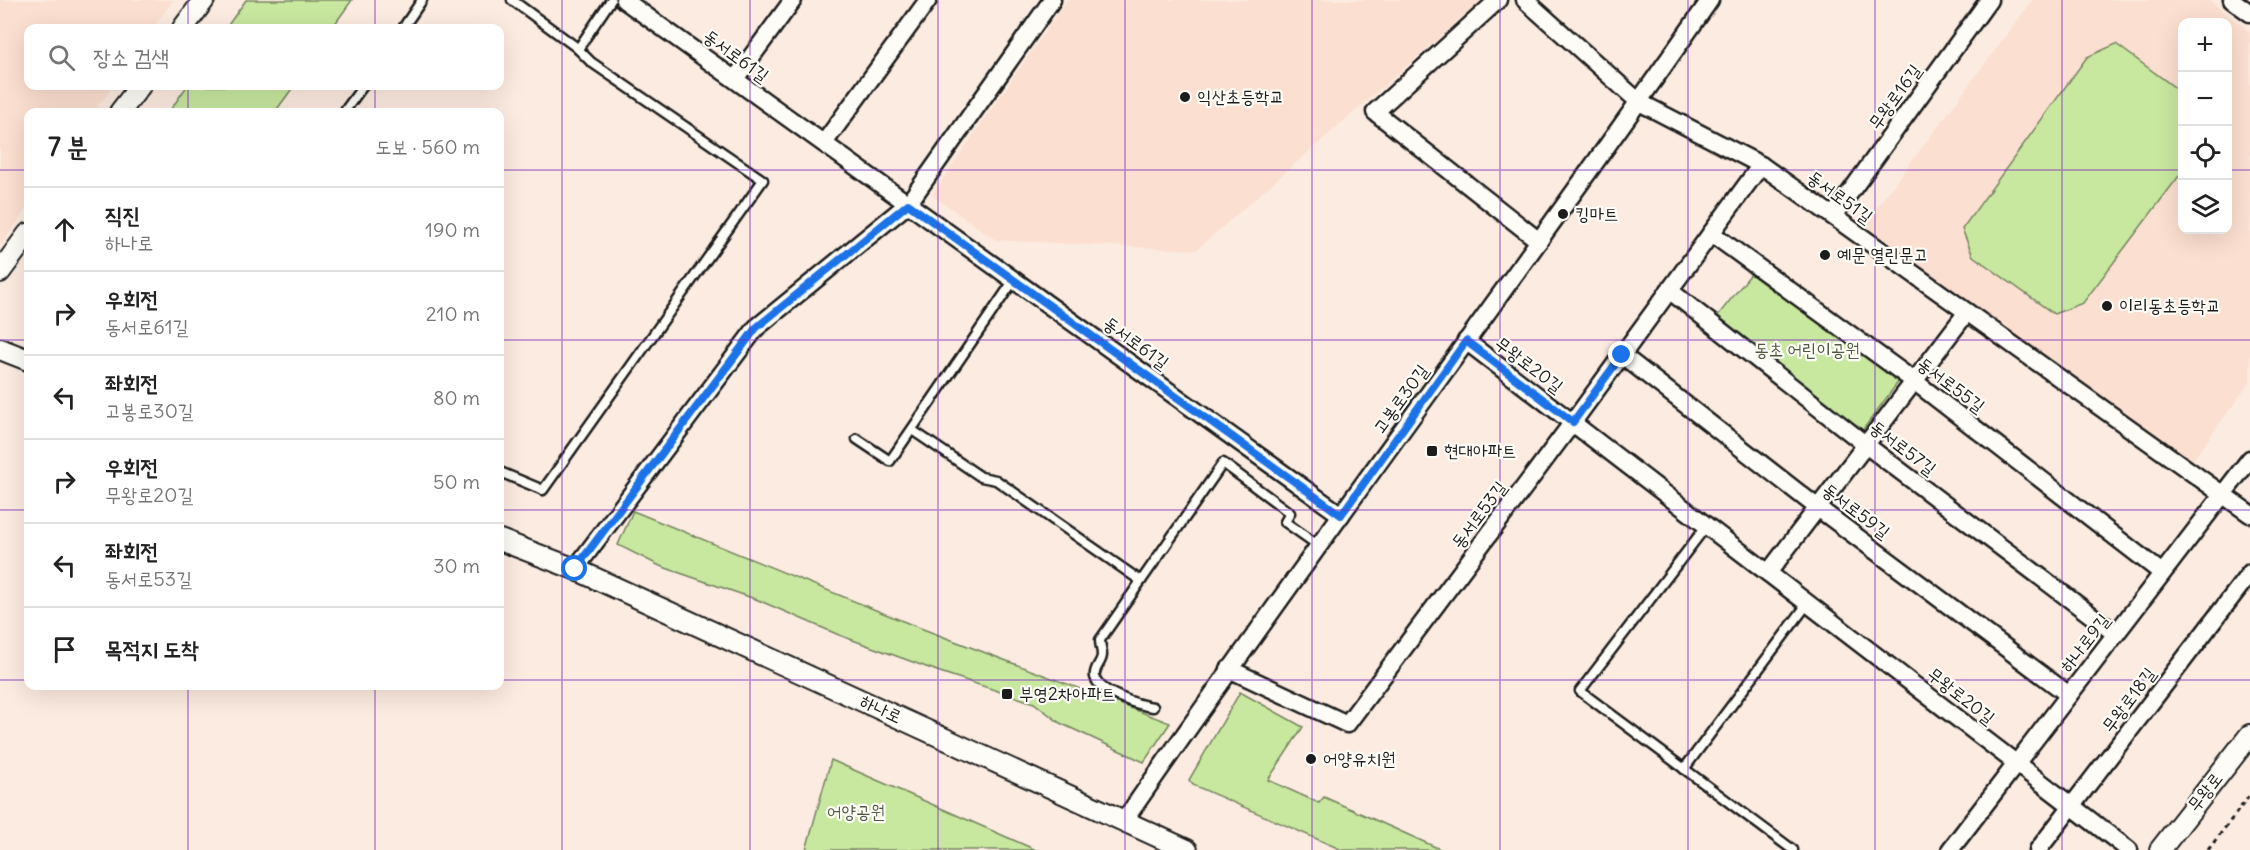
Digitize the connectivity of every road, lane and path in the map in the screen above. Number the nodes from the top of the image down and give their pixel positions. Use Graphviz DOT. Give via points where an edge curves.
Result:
graph roads {
  1 [pos="204,0"];
  2 [pos="422,0"];
  3 [pos="512,0"];
  4 [pos="611,0"];
  5 [pos="624,0"];
  6 [pos="928,0"];
  7 [pos="1052,0"];
  8 [pos="1498,0"];
  9 [pos="1524,0"];
  10 [pos="1710,0"];
  11 [pos="1989,0"];
  12 [pos="2232,0"];
  13 [pos="788,2"];
  14 [pos="2250,13"];
  15 [pos="186,24"];
  16 [pos="405,24"];
  17 [pos="578,49"];
  18 [pos="735,80"];
  19 [pos="137,90"];
  20 [pos="360,90"];
  21 [pos="1639,102"];
  22 [pos="123,108"];
  23 [pos="347,108"];
  24 [pos="824,143"];
  25 [pos="1761,165"];
  26 [pos="908,204"];
  27 [pos="1833,216"];
  28 [pos="1711,233"];
  29 [pos="24,239"];
  30 [pos="1539,241"];
  31 [pos="0,272"];
  32 [pos="1014,280"];
  33 [pos="1669,290"];
  34 [pos="1967,312"];
  35 [pos="1466,341"];
  36 [pos="0,349"];
  37 [pos="1622,355"];
  38 [pos="24,358"];
  39 [pos="1914,381"];
  40 [pos="1573,422"];
  41 [pos="912,430"];
  42 [pos="857,439"];
  43 [pos="1866,445"];
  44 [pos="2250,459"];
  45 [pos="504,474"];
  46 [pos="2223,495"];
  47 [pos="1818,508"];
  48 [pos="2250,514"];
  49 [pos="1341,515"];
  50 [pos="1707,525"];
  51 [pos="504,542"];
  52 [pos="1319,546"];
  53 [pos="575,569"];
  54 [pos="1768,573"];
  55 [pos="2162,573"];
  56 [pos="2250,573"];
  57 [pos="1141,581"];
  58 [pos="1808,603"];
  59 [pos="2116,634"];
  60 [pos="1229,669"];
  61 [pos="2069,695"];
  62 [pos="1153,707"];
  63 [pos="2250,735"];
  64 [pos="2016,763"];
  65 [pos="1684,769"];
  66 [pos="2250,795"];
  67 [pos="2072,806"];
  68 [pos="1124,821"];
  69 [pos="1187,850"];
  70 [pos="1793,850"];
  71 [pos="1950,850"];
  72 [pos="2038,850"];
  73 [pos="2129,850"];
  74 [pos="2160,850"];
  75 [pos="2208,850"];
  1 -- 15 [label="street"];
  2 -- 16 [label="lane"];
  3 -- 17 [label="lane"];
  4 -- 17 [label="lane"];
  5 -- 18 [label="street, 동서로61길"];
  6 -- 24 [label="street"];
  7 -- 26 [label="street"];
  8 -- 30 [label="street" via="1375,112"];
  9 -- 21 [label="street, 동서로51길"];
  10 -- 21 [label="street, 고봉로30길"];
  11 -- 27 [label="street, 무왕로16길"];
  12 -- 14 [label="street"];
  13 -- 18 [label="street"];
  17 -- 45 [label="lane" via="591,62 763,180 543,490"];
  18 -- 24 [label="street, 동서로61길"];
  19 -- 22 [label="street"];
  20 -- 23 [label="lane"];
  21 -- 25 [label="street, 동서로51길"];
  21 -- 30 [label="street, 고봉로30길"];
  24 -- 26 [label="street, 동서로61길"];
  25 -- 27 [label="street, 동서로51길"];
  25 -- 28 [label="street, 동서로53길"];
  26 -- 32 [label="street, 동서로61길"];
  26 -- 53 [label="street" via="756,328"];
  27 -- 34 [label="street, 동서로51길"];
  28 -- 33 [label="street, 동서로53길"];
  28 -- 39 [label="street, 동서로55길"];
  29 -- 31 [label="street"];
  30 -- 35 [label="street, 고봉로30길"];
  32 -- 41 [label="lane"];
  32 -- 49 [label="street, 동서로61길"];
  33 -- 37 [label="street, 동서로53길"];
  33 -- 43 [label="street, 동서로57길"];
  34 -- 39 [label="street"];
  34 -- 46 [label="street, 동서로51길"];
  35 -- 40 [label="street, 무왕로20길"];
  35 -- 49 [label="street, 고봉로30길"];
  36 -- 38 [label="street"];
  37 -- 40 [label="street, 동서로53길"];
  37 -- 47 [label="street, 동서로59길"];
  39 -- 43 [label="street"];
  39 -- 55 [label="street, 동서로55길"];
  40 -- 50 [label="street, 무왕로20길"];
  40 -- 60 [label="street, 동서로53길" via="1347,724"];
  41 -- 42 [label="lane" via="890,461"];
  41 -- 57 [label="lane" via="981,477 996,480"];
  43 -- 47 [label="street"];
  43 -- 59 [label="street, 동서로57길"];
  44 -- 46 [label="street, 하나로9길"];
  46 -- 48 [label="street, 동서로51길"];
  46 -- 55 [label="street, 하나로9길"];
  47 -- 54 [label="street"];
  47 -- 61 [label="street, 동서로59길"];
  49 -- 52 [label="street, 고봉로30길"];
  50 -- 54 [label="street, 무왕로20길"];
  50 -- 65 [label="lane" via="1580,691"];
  51 -- 53 [label="street, 하나로"];
  52 -- 57 [label="lane" via="1285,522 1290,513 1223,463"];
  52 -- 60 [label="street, 고봉로30길"];
  53 -- 68 [label="street, 하나로"];
  54 -- 58 [label="street, 무왕로20길"];
  55 -- 59 [label="street, 하나로9길"];
  56 -- 67 [label="street, 무왕로18길"];
  57 -- 62 [label="lane" via="1100,640 1102,657 1095,676 1116,696"];
  58 -- 64 [label="street, 무왕로20길"];
  58 -- 65 [label="lane"];
  59 -- 61 [label="street, 하나로9길"];
  60 -- 68 [label="street, 고봉로30길"];
  61 -- 64 [label="street, 하나로9길"];
  63 -- 74 [label="street, 무왕로"];
  64 -- 67 [label="street, 무왕로20길"];
  64 -- 71 [label="street, 하나로9길"];
  65 -- 70 [label="lane"];
  66 -- 75 [label="path"];
  67 -- 72 [label="street, 무왕로18길"];
  67 -- 73 [label="street, 무왕로20길"];
  68 -- 69 [label="street, 하나로"];
}
